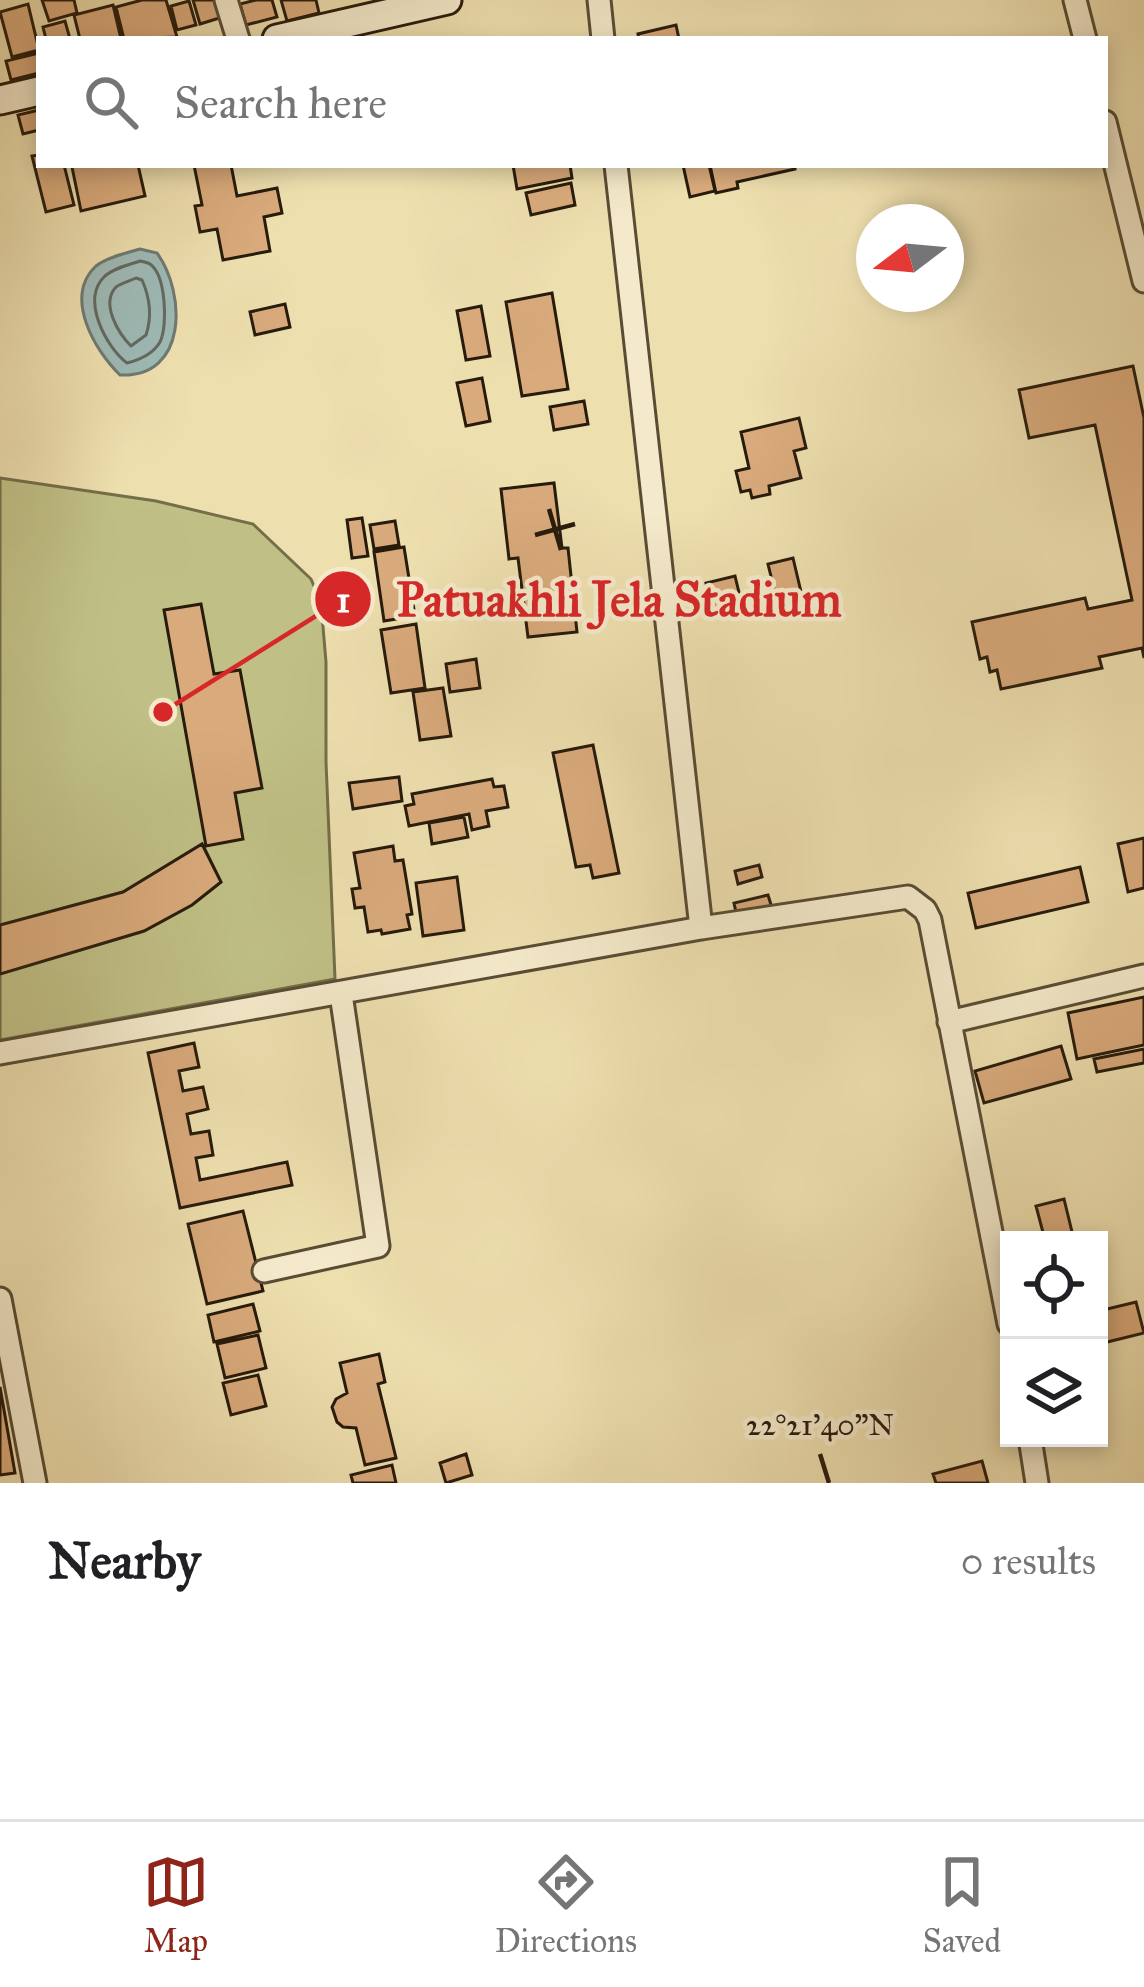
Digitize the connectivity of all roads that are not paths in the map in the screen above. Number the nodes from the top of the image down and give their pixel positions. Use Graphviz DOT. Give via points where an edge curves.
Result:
graph roads {
  1 [pos="226,0"];
  2 [pos="447,0"];
  3 [pos="599,0"];
  4 [pos="1075,0"];
  5 [pos="237,36"];
  6 [pos="290,36"];
  7 [pos="603,36"];
  8 [pos="1083,36"];
  9 [pos="36,92"];
  10 [pos="0,100"];
  11 [pos="1108,134"];
  12 [pos="616,168"];
  13 [pos="1144,281"];
  14 [pos="701,928"];
  15 [pos="1144,976"];
  16 [pos="341,994"];
  17 [pos="949,1022"];
  18 [pos="0,1053"];
  19 [pos="264,1271"];
  20 [pos="1000,1279"];
  21 [pos="0,1299"];
  22 [pos="1031,1447"];
  23 [pos="35,1483"];
  24 [pos="1037,1483"];
  1 -- 5 [label="street"];
  2 -- 6 [label="street"];
  3 -- 7 [label="street"];
  4 -- 8 [label="street"];
  9 -- 10 [label="street"];
  11 -- 13 [label="street"];
  12 -- 14 [label="street"];
  14 -- 16 [label="street"];
  14 -- 17 [label="street" via="914,898 929,920"];
  15 -- 17 [label="street"];
  16 -- 18 [label="street"];
  16 -- 19 [label="street" via="377,1246"];
  17 -- 20 [label="street"];
  21 -- 23 [label="street"];
  22 -- 24 [label="street"];
}
